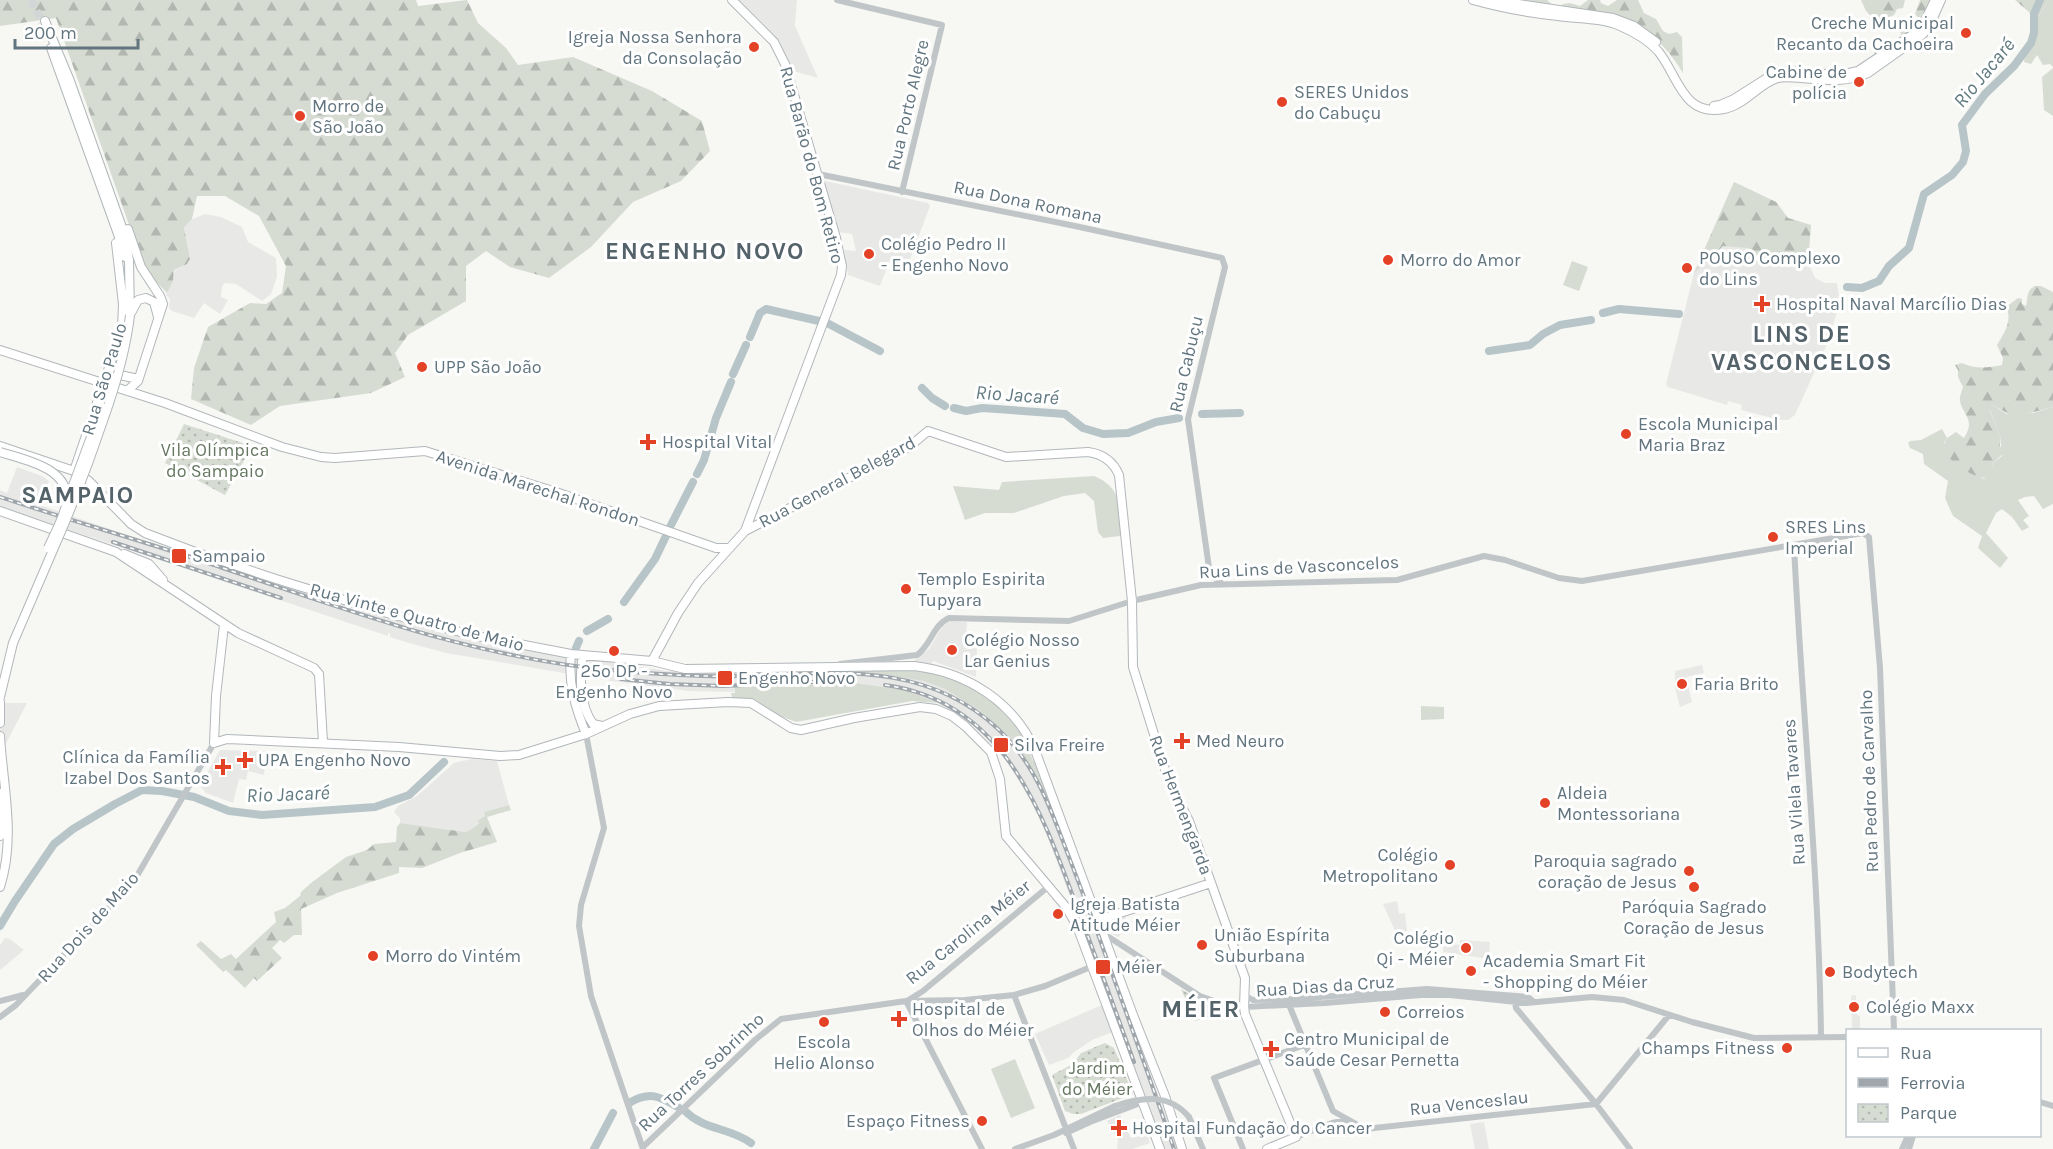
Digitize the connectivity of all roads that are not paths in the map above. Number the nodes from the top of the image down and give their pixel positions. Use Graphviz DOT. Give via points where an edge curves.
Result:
graph roads {
  1 [pos="732,0"];
  2 [pos="837,0"];
  3 [pos="1473,0"];
  4 [pos="1491,0"];
  5 [pos="1935,0"];
  6 [pos="1941,0"];
  7 [pos="818,174"];
  8 [pos="902,192"];
  9 [pos="113,198"];
  10 [pos="111,215"];
  11 [pos="1225,267"];
  12 [pos="130,276"];
  13 [pos="130,315"];
  14 [pos="157,325"];
  15 [pos="0,350"];
  16 [pos="109,367"];
  17 [pos="138,380"];
  18 [pos="103,383"];
  19 [pos="125,391"];
  20 [pos="147,398"];
  21 [pos="928,431"];
  22 [pos="0,446"];
  23 [pos="0,452"];
  24 [pos="74,471"];
  25 [pos="66,504"];
  26 [pos="0,511"];
  27 [pos="745,531"];
  28 [pos="1863,533"];
  29 [pos="1794,546"];
  30 [pos="730,548"];
  31 [pos="51,549"];
  32 [pos="1210,575"];
  33 [pos="1221,583"];
  34 [pos="1201,585"];
  35 [pos="1132,601"];
  36 [pos="224,625"];
  37 [pos="571,654"];
  38 [pos="583,655"];
  39 [pos="652,661"];
  40 [pos="821,666"];
  41 [pos="0,697"];
  42 [pos="0,702"];
  43 [pos="0,723"];
  44 [pos="604,726"];
  45 [pos="589,734"];
  46 [pos="0,736"];
  47 [pos="214,742"];
  48 [pos="323,742"];
  49 [pos="0,788"];
  50 [pos="0,836"];
  51 [pos="1211,883"];
  52 [pos="1048,886"];
  53 [pos="0,887"];
  54 [pos="1099,920"];
  55 [pos="1104,934"];
  56 [pos="1093,966"];
  57 [pos="27,993"];
  58 [pos="1014,995"];
  59 [pos="1244,995"];
  60 [pos="2,1000"];
  61 [pos="1529,1000"];
  62 [pos="906,1002"];
  63 [pos="1288,1002"];
  64 [pos="1515,1002"];
  65 [pos="1244,1007"];
  66 [pos="1670,1015"];
  67 [pos="3,1016"];
  68 [pos="1524,1017"];
  69 [pos="1894,1029"];
  70 [pos="1821,1037"];
  71 [pos="1846,1038"];
  72 [pos="1307,1044"];
  73 [pos="1266,1060"];
  74 [pos="1143,1102"];
  75 [pos="1596,1104"];
  76 [pos="1333,1111"];
  77 [pos="1347,1120"];
  78 [pos="1332,1123"];
  79 [pos="1070,1128"];
  80 [pos="1296,1137"];
  81 [pos="1073,1147"];
  82 [pos="1241,1147"];
  83 [pos="643,1148"];
  84 [pos="982,1149"];
  85 [pos="1015,1149"];
  86 [pos="1160,1149"];
  87 [pos="1182,1149"];
  88 [pos="1203,1149"];
  89 [pos="1267,1149"];
  90 [pos="1630,1149"];
  1 -- 7 [label="main road, Rua Barão do Bom Retiro" via="778,47"];
  2 -- 8 [label="street, Rua Porto Alegre" via="942,25"];
  3 -- 6 [label="main road" via="1619,25 1658,51 1691,102 1717,110 1732,107 1778,78 1840,81 1868,73 1923,34"];
  4 -- 5 [label="main road" via="1606,17 1628,24 1648,35 1663,50 1692,98 1714,106 1734,99 1775,73 1840,75 1858,71 1921,28"];
  7 -- 8 [label="street, Rua Dona Romana"];
  7 -- 27 [label="main road, Rua Barão do Bom Retiro" via="840,252 842,275"];
  8 -- 11 [label="street, Rua Dona Romana" via="1218,256"];
  9 -- 10 [label="main road" via="70,81 43,21"];
  9 -- 12 [label="main road" via="127,244"];
  9 -- 14 [label="main road, Rua São Paulo" via="141,267 162,300"];
  10 -- 12 [label="main road"];
  10 -- 16 [label="main road, Rua São Paulo" via="124,315"];
  11 -- 32 [label="street, Rua Cabuçu" via="1188,424"];
  12 -- 13 [label="main road"];
  13 -- 14 [label="main road" via="138,300 151,299 157,308"];
  13 -- 31 [label="main road, bridge" via="117,380 88,467"];
  14 -- 17 [label="main road, Rua São Paulo"];
  15 -- 18 [label="main road, Avenida Marechal Rondon"];
  16 -- 17 [label="main road"];
  16 -- 18 [label="main road, Rua São Paulo"];
  17 -- 19 [label="main road, Rua São Paulo"];
  17 -- 20 [label="main road, Rua São Paulo"];
  18 -- 19 [label="main road, Avenida Marechal Rondon"];
  18 -- 24 [label="main road, Rua São Paulo"];
  19 -- 20 [label="main road, Avenida Marechal Rondon"];
  19 -- 25 [label="main road, Rua São Paulo, bridge" via="110,395 102,407"];
  20 -- 30 [label="main road, Avenida Marechal Rondon" via="282,447 321,457 425,451 705,544"];
  21 -- 27 [label="main road, Rua General Belegard" via="909,447"];
  21 -- 35 [label="main road, Rua Hermengarda" via="1006,457 1088,452 1108,460 1119,476"];
  22 -- 24 [label="main road, Rua Vinte e Quatro de Maio"];
  23 -- 25 [label="main road, bridge" via="52,472 63,484"];
  24 -- 37 [label="main road, Rua Vinte e Quatro de Maio" via="131,524 166,542 383,612 472,635"];
  25 -- 31 [label="main road, bridge"];
  26 -- 36 [label="main road" via="138,558"];
  27 -- 30 [label="main road, Rua Barão do Bom Retiro"];
  28 -- 29 [label="street, Rua Lins de Vasconcelos"];
  28 -- 69 [label="street, Rua Pedro de Carvalho" via="1869,537 1880,668"];
  29 -- 33 [label="street, Rua Lins de Vasconcelos" via="1582,581 1484,556 1397,580"];
  29 -- 70 [label="street, Rua Vilela Tavares" via="1814,853"];
  30 -- 39 [label="main road, Rua Barão do Bom Retiro" via="698,583"];
  31 -- 41 [label="main road" via="16,635"];
  32 -- 33 [label="street"];
  32 -- 34 [label="street"];
  33 -- 34 [label="street, Rua Lins de Vasconcelos"];
  34 -- 35 [label="street, Rua Lins de Vasconcelos"];
  35 -- 40 [label="street, Rua Lins de Vasconcelos" via="1069,621 949,618 939,624 917,655"];
  35 -- 51 [label="main road, Rua Hermengarda" via="1133,667 1168,779 1184,808"];
  36 -- 47 [label="main road, Rua Dois de Maio"];
  36 -- 48 [label="main road" via="317,670"];
  37 -- 38 [label="main road, Rua Vinte e Quatro de Maio"];
  37 -- 45 [label="main road" via="571,687"];
  38 -- 39 [label="main road, Rua Vinte e Quatro de Maio"];
  38 -- 44 [label="main road" via="580,682 589,718 595,725"];
  39 -- 40 [label="main road, Rua Vinte e Quatro de Maio" via="693,669"];
  40 -- 54 [label="main road, Rua Vinte e Quatro de Maio" via="897,665 939,670 980,688 1008,711 1035,750"];
  42 -- 43 [label="main road"];
  44 -- 45 [label="main road"];
  44 -- 52 [label="main road" via="652,708 728,702 751,703 796,729 920,707 936,709 965,726 991,752 1000,779 1006,836"];
  45 -- 48 [label="main road" via="500,756"];
  45 -- 83 [label="street" via="604,828 579,926 591,996"];
  46 -- 53 [label="main road" via="8,829 7,859"];
  47 -- 48 [label="main road"];
  47 -- 57 [label="street, Rua Dois de Maio" via="130,886"];
  49 -- 50 [label="main road"];
  51 -- 54 [label="main road"];
  51 -- 59 [label="main road, Rua Hermengarda" via="1245,978"];
  52 -- 56 [label="main road" via="1073,917"];
  52 -- 62 [label="street, Rua Carolina Méier"];
  54 -- 55 [label="main road, Rua Vinte e Quatro de Maio"];
  55 -- 65 [label="street, Rua Dias da Cruz" via="1201,997"];
  55 -- 87 [label="main road, Rua Vinte e Quatro de Maio"];
  56 -- 58 [label="street" via="1045,987"];
  56 -- 74 [label="main road"];
  57 -- 60 [label="street"];
  57 -- 67 [label="street, Rua Dois de Maio"];
  58 -- 62 [label="street"];
  58 -- 79 [label="street"];
  59 -- 63 [label="street, Rua Dias da Cruz" via="1253,1000"];
  59 -- 65 [label="main road, Rua Hermengarda"];
  60 -- 67 [label="street" via="8,1008"];
  61 -- 63 [label="street, Rua Dias da Cruz" via="1417,989"];
  61 -- 64 [label="street, Rua Dias da Cruz"];
  61 -- 66 [label="street, Rua Dias da Cruz" via="1608,998"];
  61 -- 68 [label="street"];
  62 -- 83 [label="street, Rua Torres Sobrinho" via="781,1019"];
  62 -- 84 [label="street"];
  63 -- 64 [label="street, Rua Dias da Cruz" via="1421,995"];
  63 -- 65 [label="street, Rua Dias da Cruz"];
  63 -- 72 [label="street"];
  64 -- 68 [label="street"];
  65 -- 73 [label="main road"];
  66 -- 70 [label="street, Rua Dias da Cruz" via="1754,1038"];
  66 -- 75 [label="street"];
  68 -- 75 [label="street"];
  70 -- 71 [label="street, Rua Dias da Cruz"];
  72 -- 73 [label="street"];
  72 -- 76 [label="street"];
  73 -- 80 [label="main road"];
  73 -- 82 [label="street" via="1214,1078"];
  74 -- 79 [label="street"];
  74 -- 86 [label="main road"];
  75 -- 77 [label="street, Rua Venceslau" via="1365,1129"];
  75 -- 90 [label="street"];
  76 -- 77 [label="street"];
  76 -- 78 [label="street"];
  77 -- 78 [label="street"];
  78 -- 80 [label="street"];
  79 -- 81 [label="street"];
  79 -- 81 [label="street"];
  79 -- 85 [label="street"];
  79 -- 88 [label="street, bridge" via="1115,1106 1155,1098 1172,1103 1189,1117"];
  80 -- 89 [label="main road"];
}
